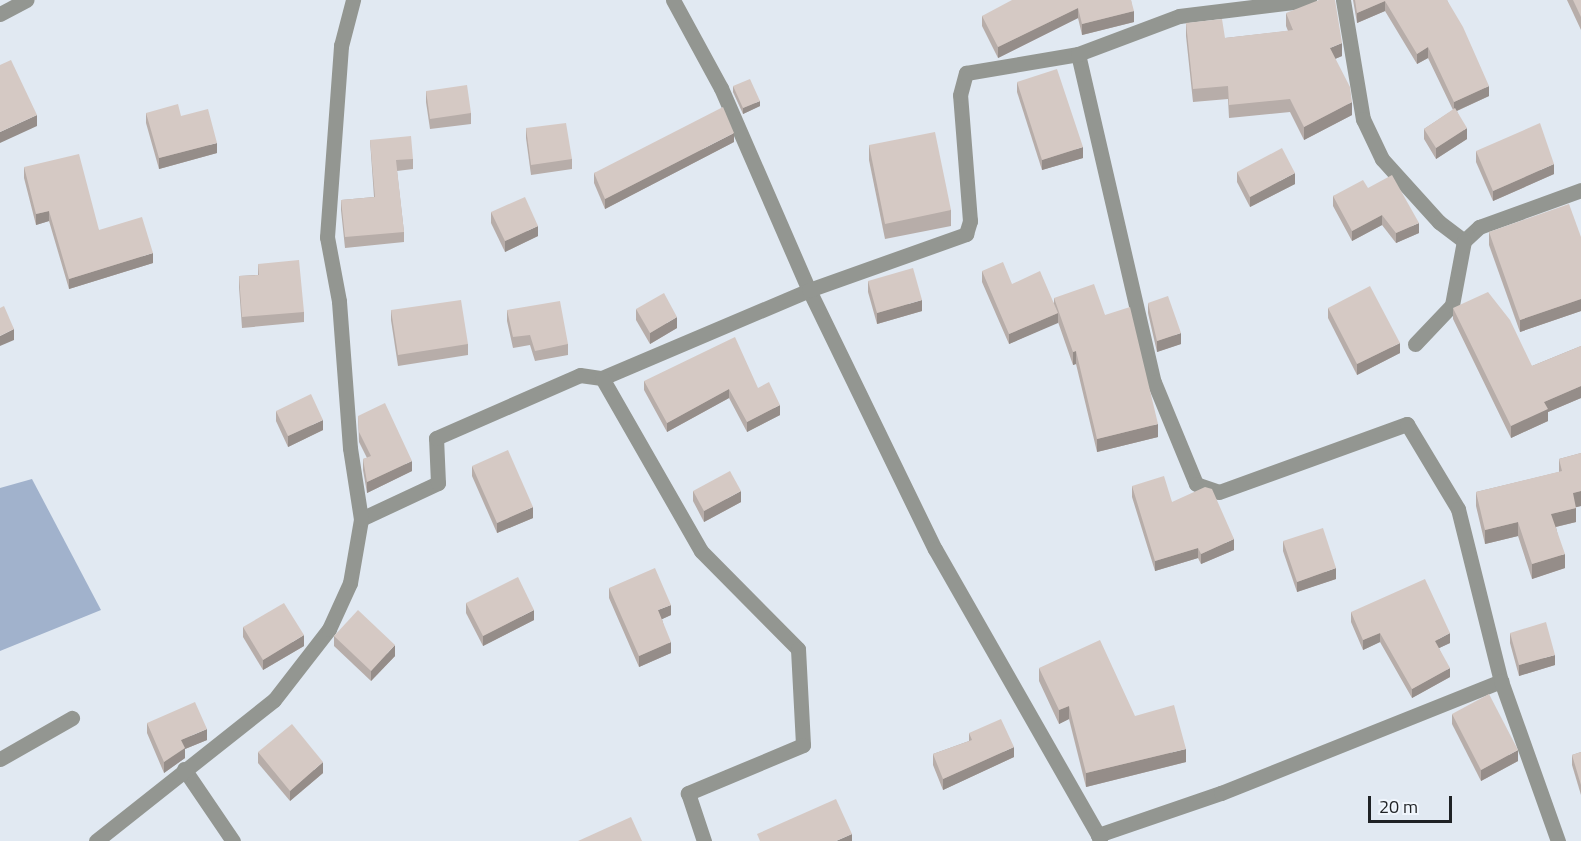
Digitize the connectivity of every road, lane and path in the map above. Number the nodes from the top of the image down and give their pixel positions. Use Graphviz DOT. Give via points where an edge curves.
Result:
graph roads {
  1 [pos="26,0"];
  2 [pos="353,0"];
  3 [pos="673,0"];
  4 [pos="1309,0"];
  5 [pos="1343,0"];
  6 [pos="0,14"];
  7 [pos="1078,54"];
  8 [pos="1581,190"];
  9 [pos="1464,241"];
  10 [pos="809,290"];
  11 [pos="1415,344"];
  12 [pos="602,378"];
  13 [pos="361,519"];
  14 [pos="1501,681"];
  15 [pos="72,718"];
  16 [pos="0,759"];
  17 [pos="184,769"];
  18 [pos="1099,838"];
  19 [pos="96,841"];
  20 [pos="232,841"];
  21 [pos="704,841"];
  22 [pos="1558,841"];
  1 -- 6 [label="street"];
  2 -- 13 [label="street" via="341,46 327,237 339,301 350,448"];
  3 -- 10 [label="street" via="721,88"];
  4 -- 7 [label="street" via="1179,16"];
  5 -- 9 [label="street" via="1363,119 1382,159 1415,198"];
  7 -- 10 [label="street" via="966,73 960,95 970,221 966,234"];
  7 -- 14 [label="street" via="1154,382 1196,484 1219,492 1407,424 1458,509"];
  8 -- 9 [label="street" via="1479,226"];
  9 -- 11 [label="street" via="1452,305"];
  10 -- 12 [label="street"];
  10 -- 18 [label="street" via="935,549"];
  12 -- 13 [label="street" via="580,375 436,438 438,483"];
  12 -- 21 [label="street" via="701,551 798,649 803,745 688,793"];
  13 -- 17 [label="street" via="350,583 329,629 274,700"];
  14 -- 18 [label="street"];
  14 -- 22 [label="street"];
  15 -- 16 [label="street"];
  17 -- 19 [label="street"];
  17 -- 20 [label="street"];
}
